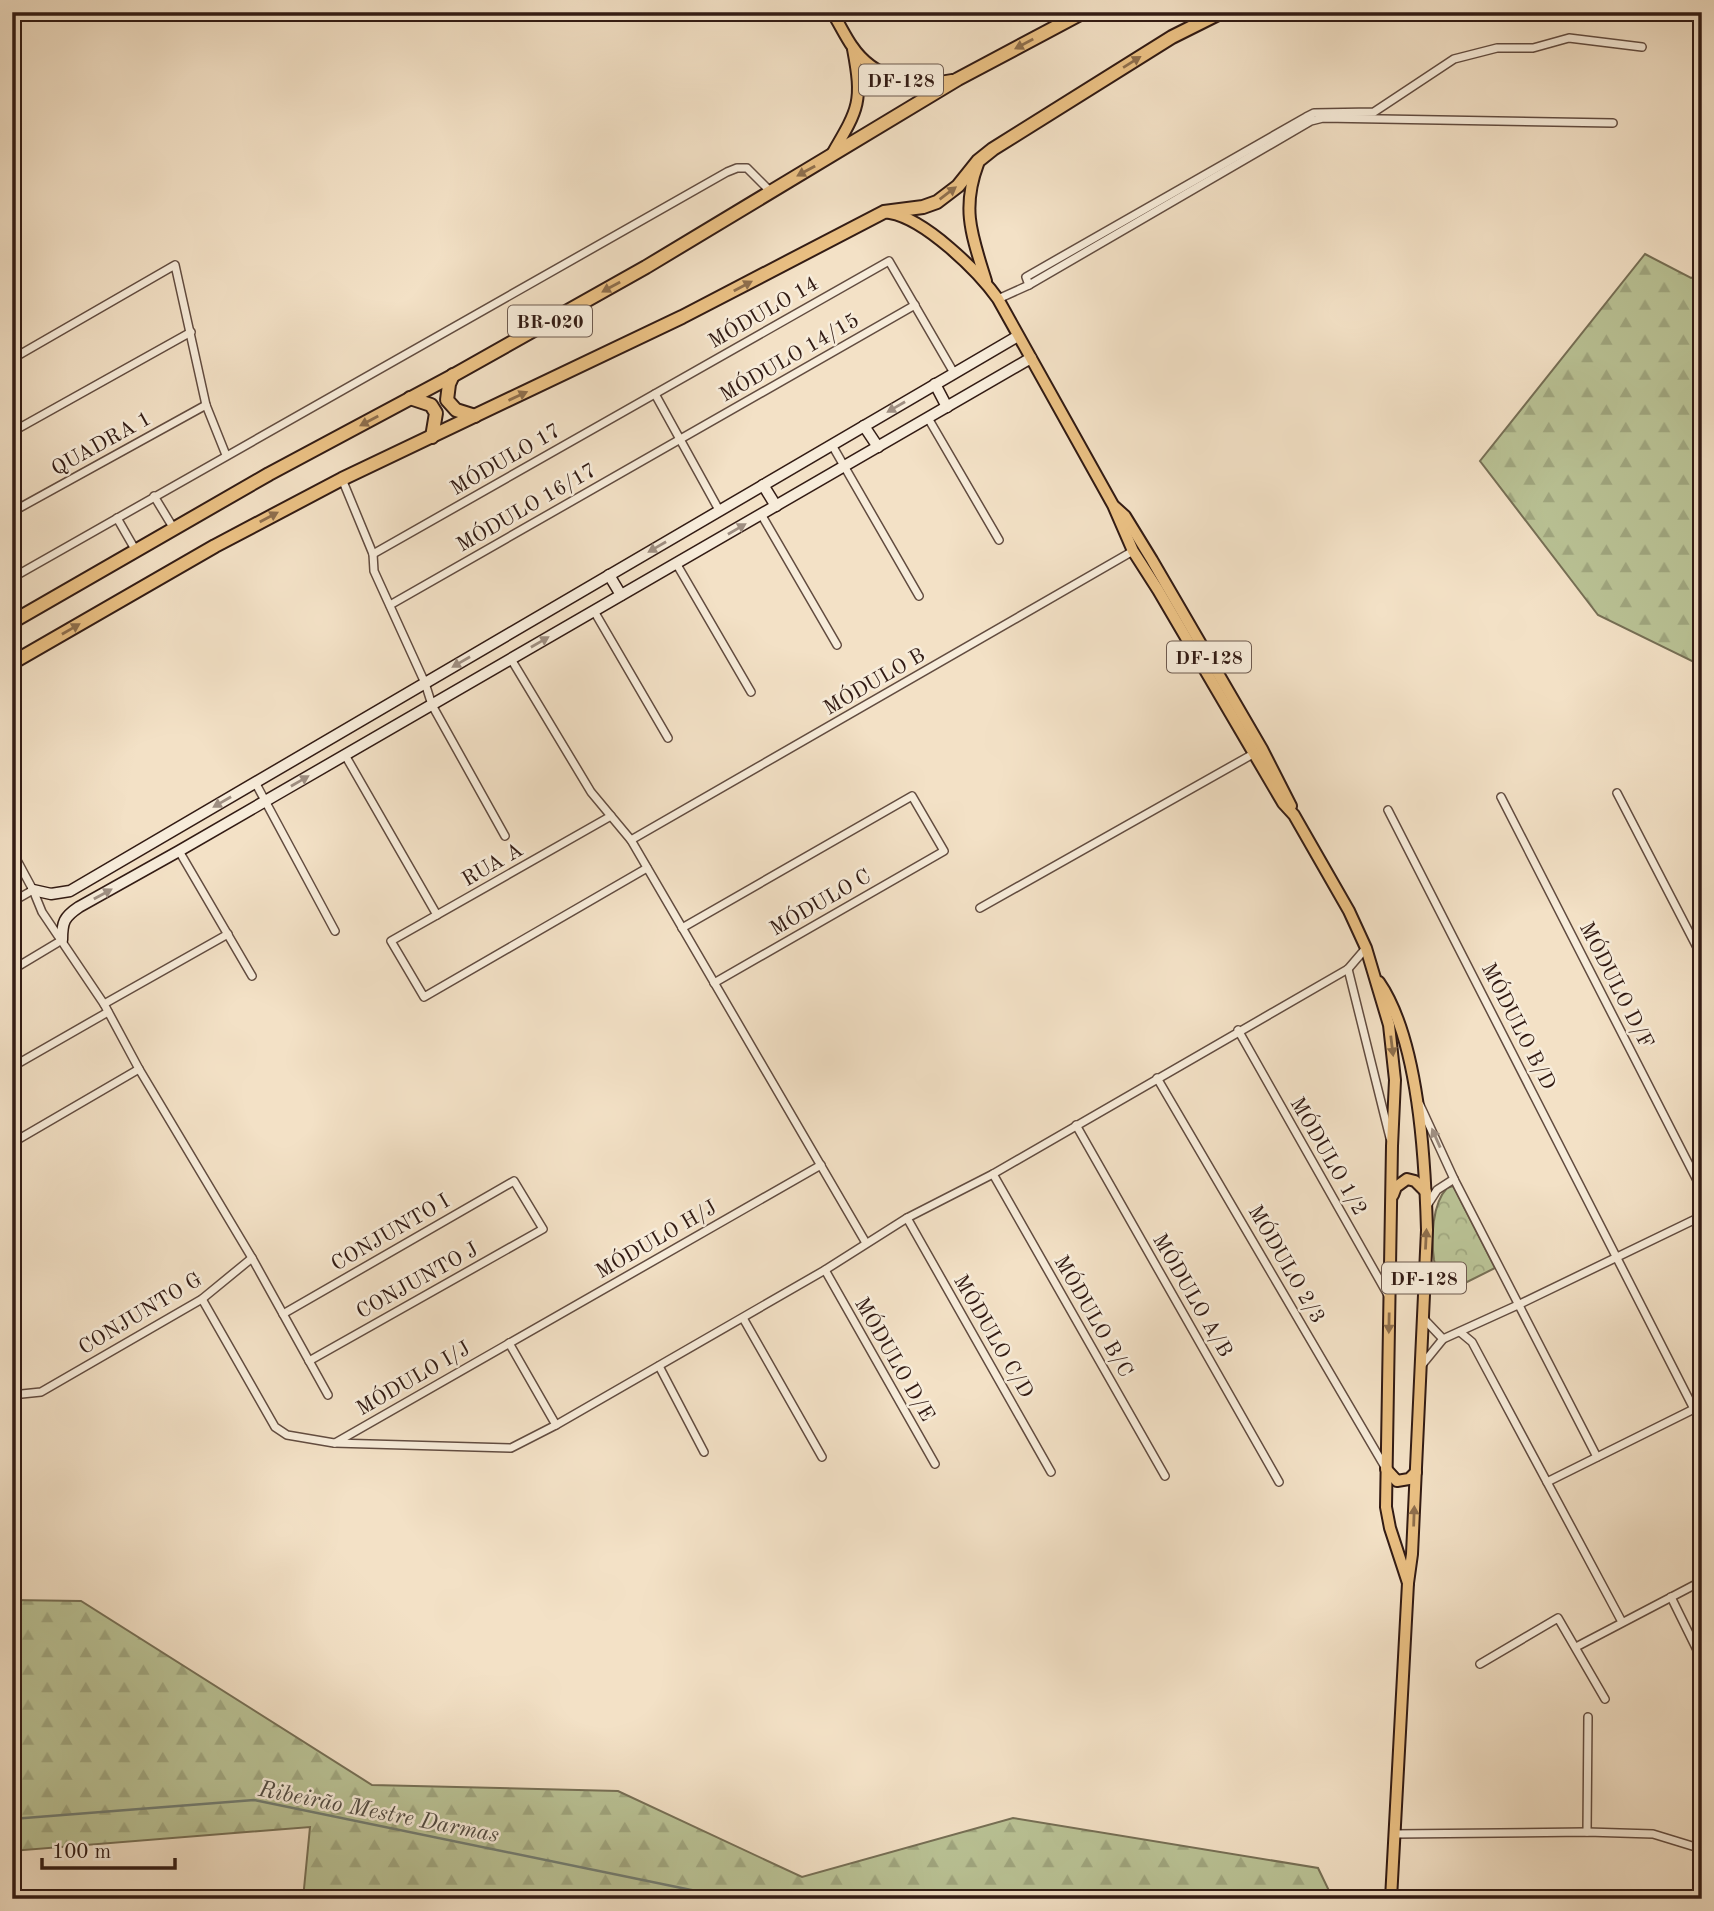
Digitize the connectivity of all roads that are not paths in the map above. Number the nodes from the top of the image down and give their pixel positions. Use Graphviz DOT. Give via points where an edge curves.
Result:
graph roads {
  1 [pos="832,12"];
  2 [pos="1084,12"];
  3 [pos="1222,12"];
  4 [pos="1642,47"];
  5 [pos="853,49"];
  6 [pos="958,79"];
  7 [pos="1613,123"];
  8 [pos="831,157"];
  9 [pos="978,162"];
  10 [pos="770,191"];
  11 [pos="884,212"];
  12 [pos="986,283"];
  13 [pos="1029,285"];
  14 [pos="998,299"];
  15 [pos="915,305"];
  16 [pos="191,332"];
  17 [pos="1018,336"];
  18 [pos="1031,358"];
  19 [pos="12,359"];
  20 [pos="954,373"];
  21 [pos="454,375"];
  22 [pos="935,384"];
  23 [pos="654,394"];
  24 [pos="410,398"];
  25 [pos="206,405"];
  26 [pos="947,407"];
  27 [pos="475,416"];
  28 [pos="928,418"];
  29 [pos="864,426"];
  30 [pos="12,432"];
  31 [pos="432,437"];
  32 [pos="680,440"];
  33 [pos="832,445"];
  34 [pos="878,447"];
  35 [pos="226,455"];
  36 [pos="845,466"];
  37 [pos="342,479"];
  38 [pos="762,485"];
  39 [pos="155,496"];
  40 [pos="1113,505"];
  41 [pos="776,506"];
  42 [pos="719,510"];
  43 [pos="12,512"];
  44 [pos="761,514"];
  45 [pos="117,518"];
  46 [pos="1132,527"];
  47 [pos="174,529"];
  48 [pos="999,540"];
  49 [pos="136,551"];
  50 [pos="1133,551"];
  51 [pos="373,554"];
  52 [pos="1152,560"];
  53 [pos="676,563"];
  54 [pos="609,575"];
  55 [pos="12,578"];
  56 [pos="1158,590"];
  57 [pos="1171,592"];
  58 [pos="621,595"];
  59 [pos="919,596"];
  60 [pos="390,605"];
  61 [pos="594,611"];
  62 [pos="12,622"];
  63 [pos="837,645"];
  64 [pos="512,659"];
  65 [pos="12,663"];
  66 [pos="425,683"];
  67 [pos="1224,684"];
  68 [pos="751,692"];
  69 [pos="1225,703"];
  70 [pos="432,705"];
  71 [pos="668,738"];
  72 [pos="1254,754"];
  73 [pos="345,755"];
  74 [pos="255,782"];
  75 [pos="1618,793"];
  76 [pos="1501,797"];
  77 [pos="264,802"];
  78 [pos="1388,810"];
  79 [pos="1294,815"];
  80 [pos="611,816"];
  81 [pos="505,836"];
  82 [pos="631,841"];
  83 [pos="12,851"];
  84 [pos="179,851"];
  85 [pos="647,868"];
  86 [pos="33,890"];
  87 [pos="12,902"];
  88 [pos="980,908"];
  89 [pos="437,915"];
  90 [pos="682,928"];
  91 [pos="335,931"];
  92 [pos="228,934"];
  93 [pos="62,940"];
  94 [pos="1367,948"];
  95 [pos="1702,957"];
  96 [pos="1348,969"];
  97 [pos="12,970"];
  98 [pos="252,976"];
  99 [pos="1377,980"];
  100 [pos="715,983"];
  101 [pos="106,1008"];
  102 [pos="1238,1031"];
  103 [pos="12,1067"];
  104 [pos="139,1069"];
  105 [pos="1157,1078"];
  106 [pos="1417,1098"];
  107 [pos="1076,1125"];
  108 [pos="12,1143"];
  109 [pos="1392,1146"];
  110 [pos="821,1165"];
  111 [pos="993,1174"];
  112 [pos="1454,1179"];
  113 [pos="1702,1190"];
  114 [pos="1426,1192"];
  115 [pos="1392,1196"];
  116 [pos="1426,1206"];
  117 [pos="1702,1216"];
  118 [pos="907,1218"];
  119 [pos="543,1229"];
  120 [pos="866,1243"];
  121 [pos="1618,1257"];
  122 [pos="252,1258"];
  123 [pos="825,1270"];
  124 [pos="1389,1298"];
  125 [pos="202,1299"];
  126 [pos="1520,1304"];
  127 [pos="283,1314"];
  128 [pos="743,1318"];
  129 [pos="1423,1318"];
  130 [pos="1460,1332"];
  131 [pos="1443,1339"];
  132 [pos="509,1343"];
  133 [pos="309,1361"];
  134 [pos="659,1366"];
  135 [pos="1421,1367"];
  136 [pos="12,1395"];
  137 [pos="328,1395"];
  138 [pos="1698,1407"];
  139 [pos="556,1426"];
  140 [pos="334,1443"];
  141 [pos="704,1452"];
  142 [pos="822,1457"];
  143 [pos="1597,1457"];
  144 [pos="935,1464"];
  145 [pos="1386,1469"];
  146 [pos="1051,1472"];
  147 [pos="1416,1472"];
  148 [pos="1165,1476"];
  149 [pos="1279,1482"];
  150 [pos="1547,1482"];
  151 [pos="1702,1581"];
  152 [pos="1408,1583"];
  153 [pos="1671,1597"];
  154 [pos="1622,1622"];
  155 [pos="1576,1647"];
  156 [pos="1702,1660"];
  157 [pos="1480,1664"];
  158 [pos="1605,1699"];
  159 [pos="1588,1717"];
  160 [pos="1587,1832"];
  161 [pos="1394,1834"];
  162 [pos="1702,1849"];
  163 [pos="1391,1899"];
  1 -- 5 [label="main road, DF-128"];
  2 -- 6 [label="highway, BR-020, one-way"];
  9 -- 3 [label="highway, BR-020, one-way" via="1172,37"];
  4 -- 13 [label="street" via="1569,38 1533,48 1497,48 1454,59 1374,112 1314,113 1026,277"];
  5 -- 6 [label="main road, DF-128" via="895,79 937,83"];
  5 -- 8 [label="main road, DF-128" via="858,100 854,117"];
  6 -- 8 [label="highway, BR-020"];
  7 -- 13 [label="street" via="1311,121"];
  8 -- 10 [label="highway, BR-020, one-way"];
  11 -- 9 [label="highway, BR-020, one-way" via="937,202"];
  9 -- 12 [label="main road, DF-128 / DF-128" via="968,210"];
  10 -- 21 [label="highway, BR-020, one-way"];
  10 -- 35 [label="street" via="747,168 727,172"];
  11 -- 12 [label="main road, DF-128 / DF-128" via="911,220 946,244"];
  27 -- 11 [label="highway, BR-020, one-way" via="682,317"];
  12 -- 14 [label="main road, DF-128 / DF-128"];
  13 -- 14 [label="street"];
  14 -- 17 [label="main road, DF-128 / DF-128"];
  15 -- 20 [label="street"];
  15 -- 23 [label="street, MÓDULO 14" via="889,261"];
  15 -- 32 [label="street, MÓDULO 14/15"];
  16 -- 19 [label="street" via="175,265"];
  16 -- 25 [label="street"];
  16 -- 30 [label="street"];
  17 -- 18 [label="main road, DF-128 / DF-128"];
  17 -- 20 [label="street"];
  18 -- 26 [label="street"];
  18 -- 40 [label="main road, DF-128 / DF-128"];
  20 -- 22 [label="street"];
  21 -- 24 [label="highway, BR-020"];
  21 -- 27 [label="highway" via="447,400 456,410"];
  22 -- 26 [label="street"];
  22 -- 29 [label="street, one-way"];
  23 -- 32 [label="street"];
  23 -- 51 [label="street, MÓDULO 17"];
  24 -- 31 [label="highway" via="431,405 436,413"];
  24 -- 47 [label="highway, BR-020, one-way"];
  25 -- 35 [label="street"];
  25 -- 43 [label="street, QUADRA 1"];
  26 -- 28 [label="street"];
  27 -- 31 [label="highway, BR-020"];
  28 -- 34 [label="street"];
  28 -- 48 [label="street"];
  29 -- 33 [label="street"];
  29 -- 34 [label="street"];
  31 -- 37 [label="highway, BR-020"];
  32 -- 42 [label="street"];
  32 -- 60 [label="street, MÓDULO 16/17"];
  33 -- 36 [label="street"];
  33 -- 38 [label="street"];
  34 -- 36 [label="street"];
  35 -- 39 [label="street"];
  36 -- 41 [label="street"];
  36 -- 59 [label="street"];
  37 -- 51 [label="street"];
  65 -- 37 [label="highway, BR-020, one-way"];
  38 -- 41 [label="street"];
  38 -- 42 [label="street"];
  39 -- 45 [label="street"];
  39 -- 47 [label="street"];
  40 -- 46 [label="main road, DF-128 / DF-128"];
  40 -- 50 [label="main road, DF-128 / DF-128"];
  41 -- 44 [label="street"];
  42 -- 54 [label="street, one-way"];
  53 -- 44 [label="street, one-way"];
  44 -- 63 [label="street"];
  45 -- 49 [label="street"];
  45 -- 55 [label="street"];
  46 -- 50 [label="main road"];
  46 -- 52 [label="main road, DF-128 / DF-128"];
  47 -- 49 [label="highway, BR-020"];
  49 -- 62 [label="highway, BR-020"];
  50 -- 52 [label="main road"];
  50 -- 56 [label="main road, DF-128 / DF-128"];
  50 -- 82 [label="street, MÓDULO B"];
  51 -- 60 [label="street" via="374,571"];
  52 -- 57 [label="main road, DF-128 / DF-128"];
  53 -- 58 [label="street"];
  53 -- 68 [label="street"];
  54 -- 58 [label="street"];
  54 -- 66 [label="street, one-way"];
  56 -- 57 [label="main road"];
  56 -- 69 [label="main road, DF-128 / DF-128"];
  57 -- 67 [label="main road, DF-128 / DF-128"];
  58 -- 61 [label="street"];
  60 -- 66 [label="street"];
  64 -- 61 [label="street, one-way"];
  61 -- 71 [label="street"];
  64 -- 70 [label="street"];
  64 -- 80 [label="street" via="591,792"];
  66 -- 70 [label="street"];
  66 -- 74 [label="street"];
  67 -- 69 [label="main road"];
  67 -- 79 [label="main road, DF-128 / DF-128" via="1290,800"];
  69 -- 72 [label="main road, DF-128 / DF-128"];
  70 -- 73 [label="street"];
  70 -- 81 [label="street"];
  72 -- 79 [label="main road, DF-128 / DF-128"];
  72 -- 88 [label="street"];
  77 -- 73 [label="street, one-way"];
  73 -- 89 [label="street"];
  74 -- 77 [label="street"];
  74 -- 86 [label="street, one-way" via="70,891 51,894"];
  75 -- 95 [label="street"];
  76 -- 113 [label="street, MÓDULO D/F"];
  77 -- 84 [label="street"];
  77 -- 91 [label="street"];
  78 -- 121 [label="street, MÓDULO B/D"];
  79 -- 94 [label="main road, DF-128 / DF-128"];
  80 -- 82 [label="street"];
  80 -- 89 [label="street, RUA A"];
  82 -- 85 [label="street"];
  83 -- 86 [label="street"];
  84 -- 92 [label="street"];
  93 -- 84 [label="street, one-way" via="66,916"];
  85 -- 89 [label="street, RUA A" via="424,997 391,942"];
  85 -- 90 [label="street"];
  86 -- 87 [label="street"];
  86 -- 93 [label="street"];
  90 -- 100 [label="street"];
  90 -- 100 [label="street, MÓDULO C" via="912,796 944,851"];
  92 -- 98 [label="street"];
  92 -- 101 [label="street"];
  93 -- 97 [label="street"];
  93 -- 101 [label="street"];
  94 -- 96 [label="street"];
  94 -- 99 [label="main road, DF-128 / DF-128"];
  96 -- 102 [label="street"];
  96 -- 109 [label="street"];
  99 -- 106 [label="main road, DF-128 / DF-128" via="1402,1029"];
  99 -- 109 [label="main road, DF-128 / DF-128, one-way" via="1393,1055"];
  100 -- 110 [label="street"];
  101 -- 103 [label="street"];
  101 -- 104 [label="street"];
  102 -- 105 [label="street"];
  102 -- 124 [label="street, MÓDULO 1/2"];
  104 -- 108 [label="street"];
  104 -- 122 [label="street"];
  105 -- 107 [label="street"];
  105 -- 145 [label="street, MÓDULO 2/3"];
  112 -- 106 [label="street, one-way"];
  106 -- 114 [label="main road, DF-128 / DF-128"];
  107 -- 111 [label="street"];
  107 -- 149 [label="street, MÓDULO A/B"];
  109 -- 115 [label="main road, DF-128 / DF-128"];
  110 -- 120 [label="street"];
  110 -- 132 [label="street, MÓDULO H/J"];
  111 -- 118 [label="street"];
  111 -- 148 [label="street, MÓDULO B/C"];
  112 -- 116 [label="street" via="1437,1190"];
  112 -- 126 [label="street"];
  114 -- 115 [label="main road" via="1407,1179"];
  114 -- 116 [label="main road, DF-128 / DF-128"];
  115 -- 124 [label="main road, DF-128 / DF-128"];
  129 -- 116 [label="main road, DF-128 / DF-128, one-way"];
  117 -- 121 [label="street"];
  118 -- 120 [label="street"];
  118 -- 146 [label="street, MÓDULO C/D"];
  119 -- 127 [label="street, CONJUNTO I" via="514,1181"];
  119 -- 133 [label="street, CONJUNTO J"];
  120 -- 123 [label="street"];
  121 -- 126 [label="street"];
  121 -- 138 [label="street"];
  122 -- 125 [label="street, CONJUNTO G"];
  122 -- 127 [label="street"];
  123 -- 128 [label="street"];
  123 -- 144 [label="street, MÓDULO D/E"];
  124 -- 145 [label="main road, DF-128 / DF-128, one-way"];
  125 -- 136 [label="street, CONJUNTO G" via="41,1392"];
  125 -- 140 [label="street" via="275,1427 287,1435"];
  126 -- 130 [label="street"];
  126 -- 143 [label="street"];
  127 -- 133 [label="street"];
  128 -- 134 [label="street"];
  128 -- 142 [label="street"];
  129 -- 131 [label="street"];
  129 -- 135 [label="main road, DF-128 / DF-128"];
  130 -- 131 [label="street"];
  130 -- 150 [label="street" via="1472,1342"];
  131 -- 135 [label="street"];
  132 -- 139 [label="street"];
  132 -- 140 [label="street, MÓDULO I/J"];
  133 -- 137 [label="street"];
  134 -- 139 [label="street"];
  134 -- 141 [label="street"];
  135 -- 147 [label="main road, DF-128 / DF-128"];
  138 -- 143 [label="street"];
  139 -- 140 [label="street" via="511,1448"];
  143 -- 150 [label="street"];
  145 -- 147 [label="main road" via="1397,1481"];
  145 -- 152 [label="main road, DF-128 / DF-128" via="1387,1515"];
  152 -- 147 [label="main road, DF-128 / DF-128, one-way"];
  150 -- 154 [label="street"];
  151 -- 153 [label="street"];
  152 -- 161 [label="main road, DF-128 / DF-128"];
  153 -- 154 [label="street"];
  153 -- 156 [label="street"];
  154 -- 155 [label="street"];
  155 -- 157 [label="street" via="1558,1618"];
  155 -- 158 [label="street"];
  159 -- 160 [label="street"];
  160 -- 161 [label="street"];
  160 -- 162 [label="street" via="1653,1834"];
  161 -- 163 [label="main road, DF-128 / DF-128"];
}
